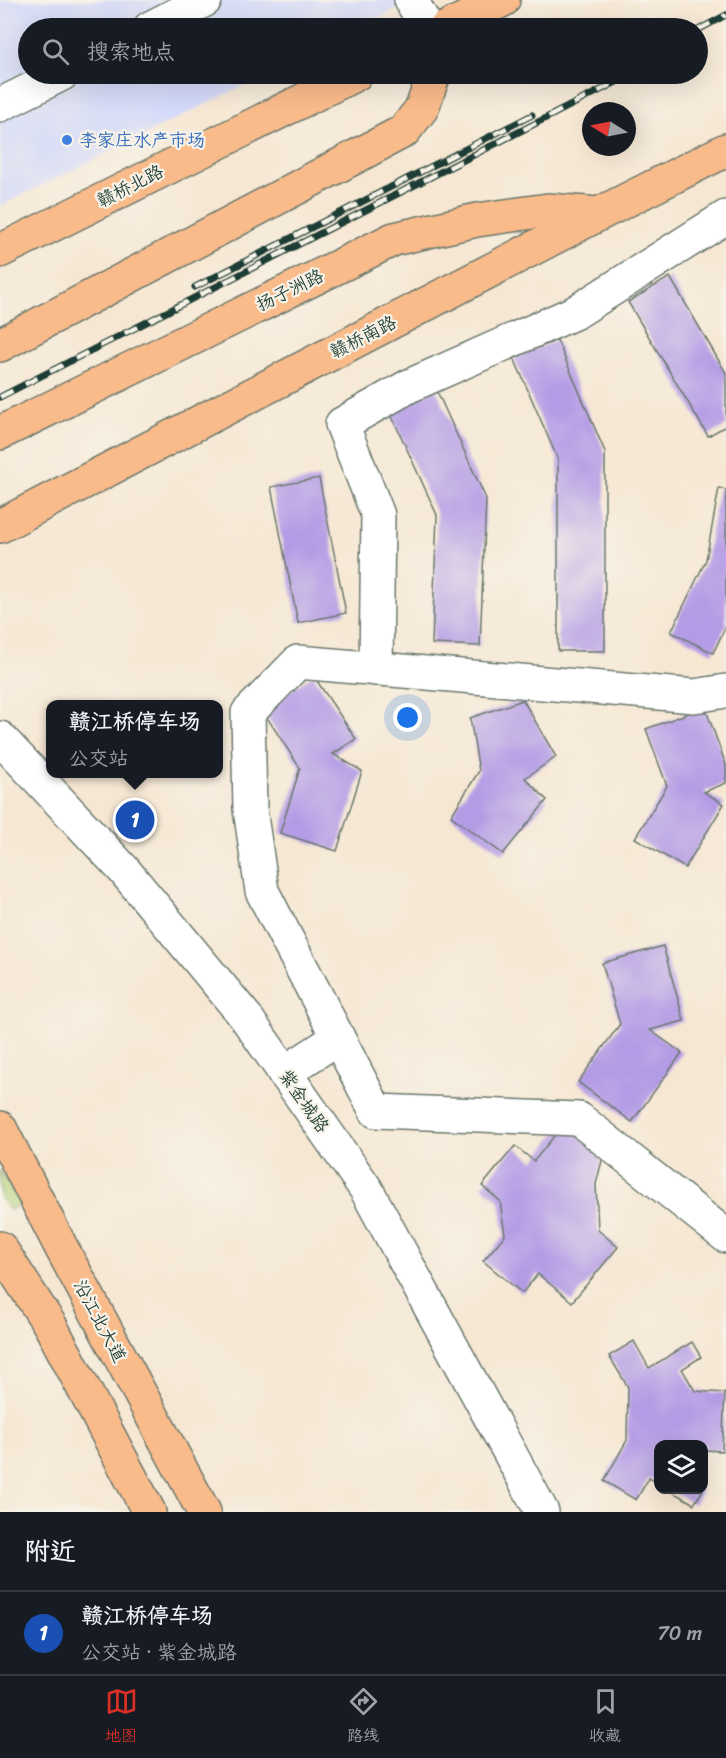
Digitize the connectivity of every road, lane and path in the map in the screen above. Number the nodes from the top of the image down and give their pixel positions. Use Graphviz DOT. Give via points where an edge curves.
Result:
graph roads {
  1 [pos="205,0"];
  2 [pos="411,0"];
  3 [pos="503,0"];
  4 [pos="170,18"];
  5 [pos="421,18"];
  6 [pos="466,18"];
  7 [pos="42,84"];
  8 [pos="336,84"];
  9 [pos="430,84"];
  10 [pos="0,105"];
  11 [pos="726,150"];
  12 [pos="599,214"];
  13 [pos="726,218"];
  14 [pos="0,251"];
  15 [pos="0,345"];
  16 [pos="0,433"];
  17 [pos="0,526"];
  18 [pos="376,669"];
  19 [pos="726,691"];
  20 [pos="0,738"];
  21 [pos="338,1038"];
  22 [pos="284,1072"];
  23 [pos="0,1128"];
  24 [pos="726,1236"];
  25 [pos="0,1248"];
  26 [pos="149,1512"];
  27 [pos="204,1512"];
  28 [pos="542,1512"];
  1 -- 4 [label="street"];
  2 -- 5 [label="street"];
  3 -- 6 [label="main road"];
  7 -- 10 [label="street"];
  8 -- 14 [label="main road, 赣桥北路"];
  9 -- 15 [label="main road" via="422,108 404,131"];
  11 -- 12 [label="main road, 赣桥南路"];
  12 -- 16 [label="main road, 扬子洲路" via="548,210 477,220 394,239"];
  12 -- 17 [label="main road, 赣桥南路"];
  13 -- 18 [label="street" via="576,312 409,386 342,424 378,515"];
  18 -- 19 [label="street" via="694,696"];
  18 -- 21 [label="street" via="298,662 248,713 250,809 262,891"];
  20 -- 22 [label="street, 紫金城路" via="123,869 244,1016"];
  21 -- 22 [label="street"];
  21 -- 24 [label="street" via="376,1111 579,1119"];
  22 -- 28 [label="street, 紫金城路" via="366,1189"];
  23 -- 27 [label="main road, 沿江北大道"];
  25 -- 26 [label="main road" via="50,1324"];
}
